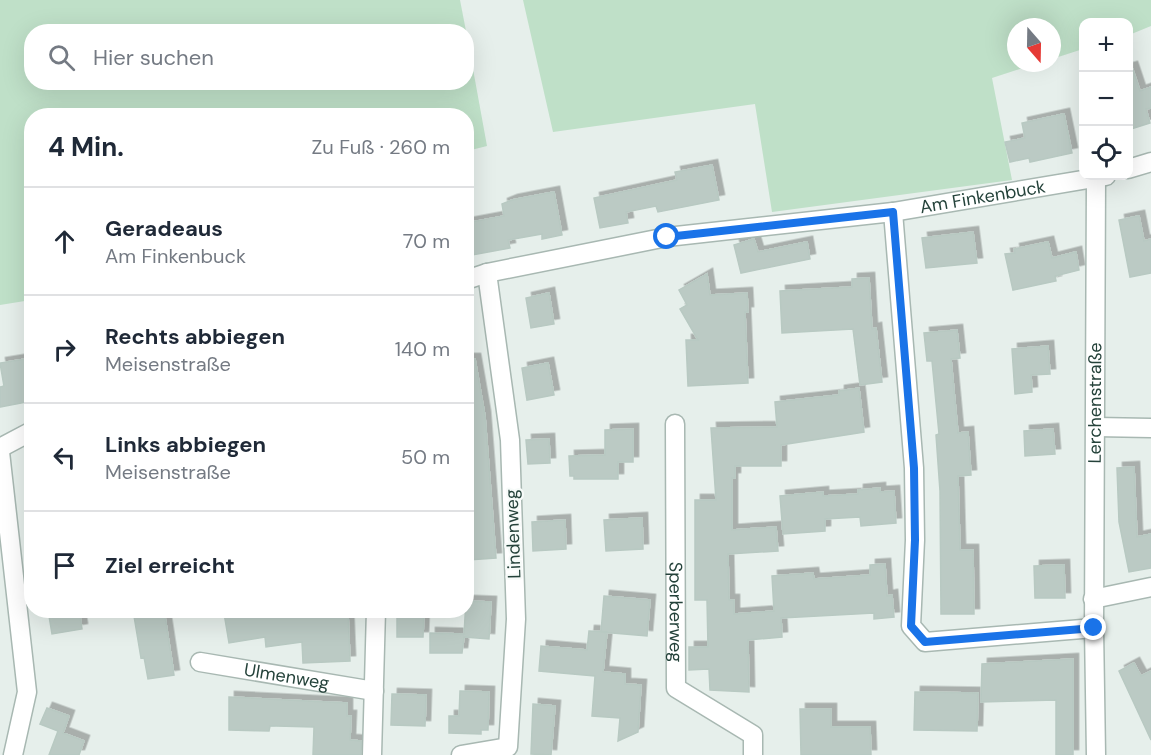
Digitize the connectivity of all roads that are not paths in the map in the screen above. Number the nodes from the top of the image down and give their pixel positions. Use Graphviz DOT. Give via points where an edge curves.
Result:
graph roads {
  1 [pos="1151,162"];
  2 [pos="1133,167"];
  3 [pos="1083,180"];
  4 [pos="1101,180"];
  5 [pos="893,212"];
  6 [pos="487,273"];
  7 [pos="474,277"];
  8 [pos="675,424"];
  9 [pos="1096,427"];
  10 [pos="1151,428"];
  11 [pos="24,435"];
  12 [pos="0,450"];
  13 [pos="1151,587"];
  14 [pos="1093,599"];
  15 [pos="376,618"];
  16 [pos="1094,628"];
  17 [pos="200,662"];
  18 [pos="374,691"];
  19 [pos="14,755"];
  20 [pos="372,755"];
  21 [pos="461,755"];
  22 [pos="753,755"];
  23 [pos="1096,755"];
  1 -- 2 [label="street"];
  3 -- 5 [label="street, Am Finkenbuck"];
  4 -- 9 [label="street, Lerchenstraße"];
  5 -- 6 [label="street, Am Finkenbuck" via="667,237"];
  5 -- 16 [label="street" via="914,468 911,626 925,642"];
  6 -- 7 [label="street, Am Finkenbuck"];
  6 -- 21 [label="street, Lindenweg" via="510,440 516,619 508,747"];
  8 -- 22 [label="street, Sperberweg" via="676,688 753,735"];
  9 -- 10 [label="street"];
  9 -- 14 [label="street, Lerchenstraße"];
  11 -- 12 [label="street"];
  12 -- 19 [label="street" via="27,692"];
  13 -- 14 [label="street"];
  14 -- 16 [label="street, Lerchenstraße"];
  15 -- 18 [label="street"];
  16 -- 23 [label="street, Lerchenstraße"];
  17 -- 18 [label="street, Ulmenweg"];
  18 -- 20 [label="street"];
}
